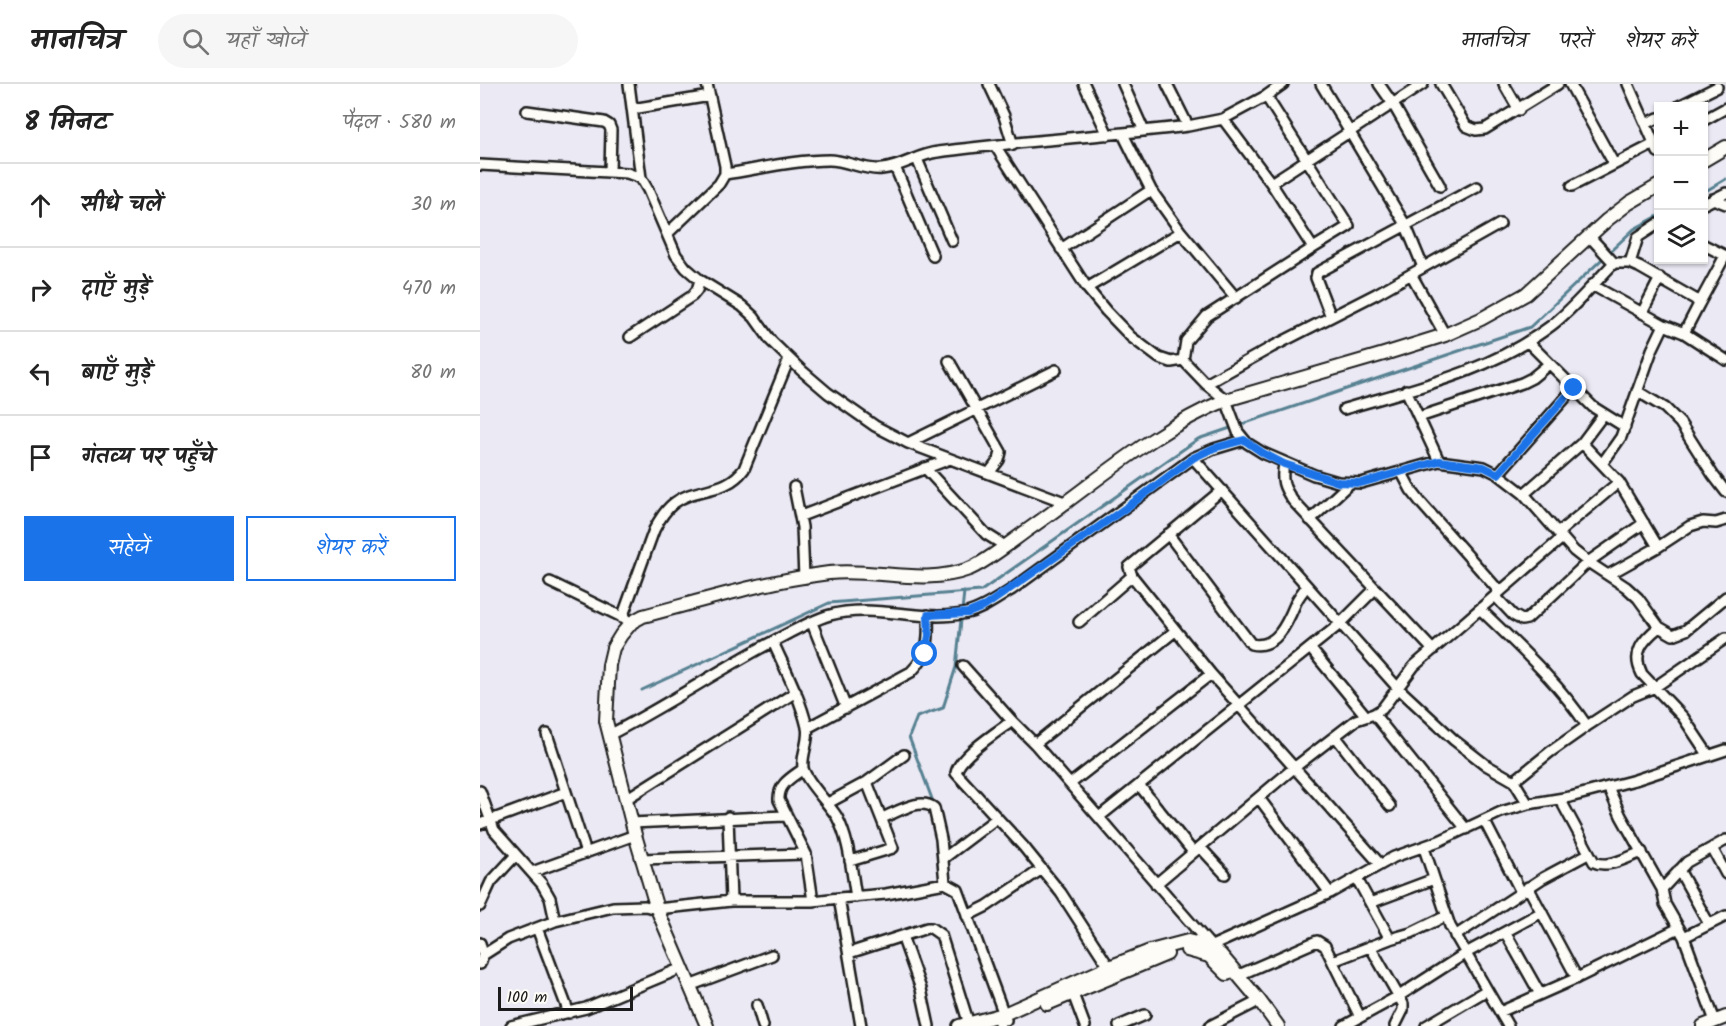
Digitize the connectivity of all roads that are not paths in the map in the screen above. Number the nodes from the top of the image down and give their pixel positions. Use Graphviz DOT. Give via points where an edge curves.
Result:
graph roads {
  1 [pos="629,84"];
  2 [pos="707,84"];
  3 [pos="989,84"];
  4 [pos="1084,84"];
  5 [pos="1123,84"];
  6 [pos="1167,84"];
  7 [pos="1283,84"];
  8 [pos="1321,84"];
  9 [pos="1379,84"];
  10 [pos="1423,84"];
  11 [pos="1441,84"];
  12 [pos="1504,84"];
  13 [pos="1558,84"];
  14 [pos="1569,84"];
  15 [pos="1628,84"];
  16 [pos="1717,87"];
  17 [pos="710,96"];
  18 [pos="1266,96"];
  19 [pos="1687,102"];
  20 [pos="1393,104"];
  21 [pos="1726,108"];
  22 [pos="632,109"];
  23 [pos="1519,110"];
  24 [pos="526,111"];
  25 [pos="1708,118"];
  26 [pos="1223,119"];
  27 [pos="1654,120"];
  28 [pos="1646,124"];
  29 [pos="1188,126"];
  30 [pos="1144,131"];
  31 [pos="1351,132"];
  32 [pos="1123,134"];
  33 [pos="1108,135"];
  34 [pos="1654,140"];
  35 [pos="1013,145"];
  36 [pos="996,147"];
  37 [pos="1654,147"];
  38 [pos="1726,147"];
  39 [pos="1708,158"];
  40 [pos="917,159"];
  41 [pos="1307,159"];
  42 [pos="1614,164"];
  43 [pos="480,165"];
  44 [pos="895,167"];
  45 [pos="610,172"];
  46 [pos="725,174"];
  47 [pos="641,178"];
  48 [pos="1271,183"];
  49 [pos="1440,186"];
  50 [pos="1572,186"];
  51 [pos="1477,187"];
  52 [pos="1654,189"];
  53 [pos="1151,190"];
  54 [pos="1726,193"];
  55 [pos="1713,199"];
  56 [pos="1708,202"];
  57 [pos="1726,204"];
  58 [pos="1500,224"];
  59 [pos="1406,225"];
  60 [pos="1654,226"];
  61 [pos="1181,232"];
  62 [pos="667,234"];
  63 [pos="1593,240"];
  64 [pos="952,241"];
  65 [pos="1708,247"];
  66 [pos="1313,248"];
  67 [pos="1061,249"];
  68 [pos="933,256"];
  69 [pos="1726,256"];
  70 [pos="1613,261"];
  71 [pos="1630,263"];
  72 [pos="1423,267"];
  73 [pos="1411,274"];
  74 [pos="1660,278"];
  75 [pos="700,280"];
  76 [pos="1592,285"];
  77 [pos="1087,288"];
  78 [pos="1236,298"];
  79 [pos="1699,304"];
  80 [pos="1642,313"];
  81 [pos="1331,317"];
  82 [pos="1664,325"];
  83 [pos="1684,333"];
  84 [pos="1445,335"];
  85 [pos="630,338"];
  86 [pos="1528,342"];
  87 [pos="789,359"];
  88 [pos="1183,360"];
  89 [pos="1726,360"];
  90 [pos="949,361"];
  91 [pos="1550,364"];
  92 [pos="1056,370"];
  93 [pos="1206,384"];
  94 [pos="1574,388"];
  95 [pos="1406,390"];
  96 [pos="1637,392"];
  97 [pos="1227,402"];
  98 [pos="976,409"];
  99 [pos="1344,409"];
  100 [pos="1603,415"];
  101 [pos="1419,417"];
  102 [pos="1625,427"];
  103 [pos="1241,436"];
  104 [pos="908,443"];
  105 [pos="1582,443"];
  106 [pos="1193,458"];
  107 [pos="950,459"];
  108 [pos="1439,461"];
  109 [pos="1284,464"];
  110 [pos="1602,464"];
  111 [pos="925,468"];
  112 [pos="989,472"];
  113 [pos="1402,473"];
  114 [pos="1498,474"];
  115 [pos="1619,482"];
  116 [pos="1350,483"];
  117 [pos="794,487"];
  118 [pos="1222,490"];
  119 [pos="1726,492"];
  120 [pos="1524,494"];
  121 [pos="1067,503"];
  122 [pos="801,516"];
  123 [pos="1310,519"];
  124 [pos="1726,520"];
  125 [pos="1644,523"];
  126 [pos="1168,534"];
  127 [pos="1560,536"];
  128 [pos="1005,546"];
  129 [pos="1658,547"];
  130 [pos="1588,562"];
  131 [pos="1608,575"];
  132 [pos="1132,576"];
  133 [pos="804,578"];
  134 [pos="550,582"];
  135 [pos="1307,586"];
  136 [pos="1375,589"];
  137 [pos="1497,594"];
  138 [pos="1726,597"];
  139 [pos="1480,609"];
  140 [pos="928,615"];
  141 [pos="627,620"];
  142 [pos="1078,622"];
  143 [pos="812,623"];
  144 [pos="1340,624"];
  145 [pos="1659,627"];
  146 [pos="1175,631"];
  147 [pos="1726,638"];
  148 [pos="773,642"];
  149 [pos="1310,648"];
  150 [pos="1433,650"];
  151 [pos="963,666"];
  152 [pos="1211,674"];
  153 [pos="1397,687"];
  154 [pos="1655,687"];
  155 [pos="796,692"];
  156 [pos="1240,706"];
  157 [pos="846,708"];
  158 [pos="1370,715"];
  159 [pos="1012,721"];
  160 [pos="1587,726"];
  161 [pos="807,728"];
  162 [pos="547,734"];
  163 [pos="609,735"];
  164 [pos="1336,737"];
  165 [pos="1035,744"];
  166 [pos="1726,750"];
  167 [pos="904,755"];
  168 [pos="1710,756"];
  169 [pos="1295,768"];
  170 [pos="803,769"];
  171 [pos="1514,781"];
  172 [pos="867,782"];
  173 [pos="1070,784"];
  174 [pos="1139,785"];
  175 [pos="1608,787"];
  176 [pos="480,791"];
  177 [pos="566,792"];
  178 [pos="1259,798"];
  179 [pos="626,799"];
  180 [pos="1560,799"];
  181 [pos="828,803"];
  182 [pos="1528,804"];
  183 [pos="1390,806"];
  184 [pos="785,816"];
  185 [pos="728,817"];
  186 [pos="1099,817"];
  187 [pos="882,818"];
  188 [pos="997,818"];
  189 [pos="1484,820"];
  190 [pos="485,822"];
  191 [pos="633,829"];
  192 [pos="1466,829"];
  193 [pos="1726,840"];
  194 [pos="1424,848"];
  195 [pos="1712,848"];
  196 [pos="1196,850"];
  197 [pos="1642,852"];
  198 [pos="586,853"];
  199 [pos="806,854"];
  200 [pos="1588,854"];
  201 [pos="516,855"];
  202 [pos="729,856"];
  203 [pos="944,858"];
  204 [pos="641,859"];
  205 [pos="850,861"];
  206 [pos="1380,864"];
  207 [pos="1042,869"];
  208 [pos="1679,870"];
  209 [pos="532,872"];
  210 [pos="1225,874"];
  211 [pos="1726,874"];
  212 [pos="1357,879"];
  213 [pos="1434,879"];
  214 [pos="945,883"];
  215 [pos="1156,884"];
  216 [pos="1662,889"];
  217 [pos="1525,890"];
  218 [pos="1330,893"];
  219 [pos="855,897"];
  220 [pos="839,898"];
  221 [pos="730,901"];
  222 [pos="813,901"];
  223 [pos="1370,903"];
  224 [pos="480,906"];
  225 [pos="657,909"];
  226 [pos="1542,912"];
  227 [pos="967,916"];
  228 [pos="1446,916"];
  229 [pos="1726,916"];
  230 [pos="555,921"];
  231 [pos="1709,924"];
  232 [pos="537,928"];
  233 [pos="1679,928"];
  234 [pos="1505,932"];
  235 [pos="902,936"];
  236 [pos="1455,936"];
  237 [pos="1684,938"];
  238 [pos="1389,939"];
  239 [pos="480,943"];
  240 [pos="1370,946"];
  241 [pos="1206,948"];
  242 [pos="849,953"];
  243 [pos="1466,953"];
  244 [pos="771,955"];
  245 [pos="482,959"];
  246 [pos="1333,961"];
  247 [pos="1109,967"];
  248 [pos="682,968"];
  249 [pos="1239,975"];
  250 [pos="1577,978"];
  251 [pos="689,986"];
  252 [pos="1488,990"];
  253 [pos="1072,994"];
  254 [pos="1540,994"];
  255 [pos="1399,996"];
  256 [pos="1253,1004"];
  257 [pos="757,1005"];
  258 [pos="569,1012"];
  259 [pos="1500,1012"];
  260 [pos="1145,1015"];
  261 [pos="1360,1017"];
  262 [pos="1001,1020"];
  263 [pos="1715,1022"];
  264 [pos="705,1025"];
  265 [pos="964,1025"];
  266 [pos="511,1026"];
  267 [pos="763,1026"];
  268 [pos="861,1026"];
  269 [pos="929,1026"];
  270 [pos="982,1026"];
  271 [pos="1085,1026"];
  272 [pos="1119,1026"];
  273 [pos="1210,1026"];
  274 [pos="1269,1026"];
  275 [pos="1278,1026"];
  276 [pos="1344,1026"];
  277 [pos="1395,1026"];
  278 [pos="1426,1026"];
  279 [pos="1508,1026"];
  1 -- 22 [label="street"];
  2 -- 17 [label="street"];
  3 -- 35 [label="street"];
  4 -- 33 [label="street"];
  5 -- 30 [label="street"];
  6 -- 29 [label="street"];
  7 -- 18 [label="street"];
  8 -- 31 [label="street"];
  9 -- 20 [label="street"];
  10 -- 20 [label="street"];
  11 -- 23 [label="street" via="1466,126 1476,130"];
  12 -- 23 [label="street"];
  13 -- 23 [label="street"];
  14 -- 42 [label="street"];
  15 -- 28 [label="street"];
  16 -- 19 [label="street"];
  17 -- 22 [label="street"];
  17 -- 46 [label="street"];
  18 -- 26 [label="street"];
  18 -- 41 [label="street"];
  20 -- 31 [label="street"];
  20 -- 49 [label="street"];
  21 -- 25 [label="street"];
  22 -- 47 [label="street"];
  24 -- 45 [label="street" via="609,125"];
  26 -- 29 [label="street"];
  26 -- 48 [label="street"];
  27 -- 28 [label="street"];
  28 -- 34 [label="street"];
  29 -- 30 [label="street"];
  30 -- 32 [label="street"];
  31 -- 41 [label="street"];
  31 -- 59 [label="street"];
  32 -- 33 [label="street"];
  32 -- 53 [label="street"];
  33 -- 35 [label="street"];
  35 -- 36 [label="street"];
  36 -- 40 [label="street" via="935,152"];
  36 -- 67 [label="street"];
  37 -- 42 [label="street"];
  38 -- 39 [label="street"];
  40 -- 44 [label="street"];
  40 -- 64 [label="street"];
  41 -- 48 [label="street"];
  41 -- 66 [label="street" via="1349,226"];
  42 -- 50 [label="street"];
  43 -- 45 [label="street"];
  44 -- 46 [label="street" via="879,169 828,160"];
  44 -- 68 [label="street"];
  45 -- 47 [label="street"];
  46 -- 62 [label="street"];
  47 -- 62 [label="street"];
  48 -- 66 [label="street"];
  51 -- 59 [label="street"];
  52 -- 63 [label="street" via="1622,209"];
  53 -- 61 [label="street"];
  53 -- 67 [label="street"];
  54 -- 55 [label="street"];
  55 -- 56 [label="street"];
  55 -- 57 [label="street"];
  58 -- 72 [label="street"];
  59 -- 72 [label="street"];
  59 -- 81 [label="street" via="1317,273"];
  60 -- 71 [label="street" via="1638,237"];
  61 -- 77 [label="street"];
  61 -- 78 [label="street"];
  62 -- 75 [label="street" via="676,255"];
  63 -- 70 [label="street"];
  63 -- 84 [label="street" via="1526,294"];
  65 -- 69 [label="street"];
  66 -- 78 [label="street"];
  67 -- 77 [label="street"];
  69 -- 79 [label="street"];
  70 -- 71 [label="street"];
  70 -- 76 [label="street"];
  71 -- 74 [label="street"];
  72 -- 73 [label="street"];
  73 -- 81 [label="street"];
  73 -- 84 [label="street"];
  74 -- 79 [label="street"];
  74 -- 80 [label="street"];
  75 -- 85 [label="street" via="692,296"];
  75 -- 87 [label="street" via="742,306"];
  76 -- 80 [label="street"];
  76 -- 86 [label="street" via="1555,323"];
  77 -- 88 [label="street" via="1106,311 1159,358"];
  78 -- 88 [label="street" via="1207,316 1186,341"];
  79 -- 83 [label="street"];
  80 -- 82 [label="street"];
  81 -- 93 [label="street"];
  82 -- 83 [label="street"];
  82 -- 96 [label="street"];
  83 -- 89 [label="street"];
  84 -- 97 [label="street"];
  86 -- 91 [label="street"];
  86 -- 95 [label="street" via="1475,368"];
  87 -- 104 [label="street" via="852,410"];
  87 -- 141 [label="street" via="744,469 736,479 686,496 660,519"];
  88 -- 93 [label="street"];
  90 -- 98 [label="street"];
  91 -- 94 [label="street"];
  91 -- 101 [label="street" via="1522,383"];
  92 -- 98 [label="street"];
  93 -- 97 [label="street"];
  94 -- 100 [label="street"];
  94 -- 114 [label="street"];
  95 -- 99 [label="street"];
  95 -- 101 [label="street"];
  96 -- 102 [label="street"];
  96 -- 119 [label="street" via="1665,408 1680,423"];
  97 -- 103 [label="street"];
  97 -- 121 [label="street" via="1194,413"];
  98 -- 104 [label="street"];
  98 -- 112 [label="street" via="1000,452"];
  100 -- 102 [label="street"];
  100 -- 105 [label="street"];
  101 -- 108 [label="street"];
  102 -- 110 [label="street"];
  103 -- 106 [label="street"];
  103 -- 109 [label="street"];
  104 -- 107 [label="street"];
  105 -- 110 [label="street"];
  105 -- 120 [label="street"];
  106 -- 118 [label="street"];
  106 -- 140 [label="street" via="985,606 968,613"];
  107 -- 111 [label="street"];
  107 -- 112 [label="street"];
  108 -- 113 [label="street"];
  108 -- 114 [label="street" via="1484,467"];
  109 -- 116 [label="street" via="1314,476"];
  109 -- 123 [label="street" via="1283,487"];
  110 -- 115 [label="street"];
  111 -- 122 [label="street"];
  111 -- 128 [label="street" via="986,534"];
  112 -- 121 [label="street"];
  113 -- 116 [label="street"];
  113 -- 137 [label="street" via="1411,490"];
  114 -- 120 [label="street"];
  115 -- 125 [label="street"];
  115 -- 127 [label="street"];
  116 -- 123 [label="street"];
  117 -- 122 [label="street"];
  118 -- 126 [label="street"];
  118 -- 135 [label="street"];
  120 -- 127 [label="street"];
  121 -- 128 [label="street"];
  122 -- 133 [label="street"];
  123 -- 136 [label="street"];
  124 -- 129 [label="street" via="1690,526"];
  125 -- 129 [label="street"];
  125 -- 130 [label="street"];
  126 -- 132 [label="street" via="1129,567"];
  126 -- 135 [label="street" via="1251,644 1268,643 1285,627"];
  127 -- 130 [label="street"];
  127 -- 137 [label="street"];
  128 -- 133 [label="street" via="970,568 942,576 831,573"];
  129 -- 131 [label="street"];
  130 -- 131 [label="street"];
  130 -- 137 [label="street" via="1527,619 1513,615"];
  131 -- 145 [label="street" via="1638,598"];
  132 -- 142 [label="street"];
  132 -- 146 [label="street"];
  133 -- 141 [label="street"];
  134 -- 141 [label="street"];
  135 -- 144 [label="street"];
  136 -- 144 [label="street"];
  136 -- 150 [label="street"];
  137 -- 139 [label="street"];
  138 -- 145 [label="street" via="1679,634"];
  139 -- 150 [label="street"];
  139 -- 160 [label="street" via="1538,665"];
  140 -- 143 [label="street" via="860,610"];
  140 -- 157 [label="street" via="929,636 921,662 911,672"];
  141 -- 163 [label="street" via="609,665"];
  143 -- 148 [label="street"];
  143 -- 157 [label="street"];
  144 -- 149 [label="street"];
  144 -- 153 [label="street"];
  145 -- 154 [label="street" via="1644,639 1638,657 1642,674"];
  146 -- 152 [label="street"];
  146 -- 165 [label="street"];
  147 -- 154 [label="street"];
  148 -- 155 [label="street"];
  148 -- 163 [label="street"];
  149 -- 156 [label="street"];
  149 -- 158 [label="street"];
  150 -- 153 [label="street"];
  151 -- 159 [label="street"];
  152 -- 156 [label="street"];
  152 -- 173 [label="street"];
  153 -- 158 [label="street" via="1388,702"];
  153 -- 171 [label="street" via="1454,740"];
  154 -- 160 [label="street" via="1632,696"];
  154 -- 168 [label="street" via="1683,717"];
  155 -- 161 [label="street"];
  155 -- 179 [label="street"];
  156 -- 169 [label="street"];
  156 -- 174 [label="street"];
  157 -- 161 [label="street"];
  158 -- 164 [label="street" via="1356,720"];
  158 -- 192 [label="street"];
  159 -- 165 [label="street"];
  159 -- 188 [label="street" via="957,766 956,773"];
  160 -- 171 [label="street"];
  161 -- 170 [label="street"];
  162 -- 177 [label="street"];
  163 -- 179 [label="street"];
  164 -- 169 [label="street"];
  164 -- 183 [label="street"];
  165 -- 173 [label="street"];
  166 -- 168 [label="street"];
  167 -- 172 [label="street"];
  168 -- 175 [label="street"];
  169 -- 178 [label="street"];
  169 -- 206 [label="street"];
  170 -- 181 [label="street"];
  170 -- 184 [label="street" via="778,791"];
  171 -- 182 [label="street"];
  172 -- 181 [label="street"];
  172 -- 187 [label="street"];
  173 -- 186 [label="street"];
  174 -- 186 [label="street"];
  174 -- 196 [label="street"];
  175 -- 180 [label="street"];
  175 -- 197 [label="street"];
  176 -- 190 [label="street"];
  177 -- 190 [label="street"];
  177 -- 198 [label="street"];
  178 -- 196 [label="street"];
  178 -- 218 [label="street"];
  179 -- 191 [label="street"];
  180 -- 182 [label="street"];
  180 -- 200 [label="street"];
  181 -- 205 [label="street" via="848,843"];
  182 -- 189 [label="street"];
  184 -- 185 [label="street"];
  184 -- 199 [label="street"];
  185 -- 191 [label="street"];
  185 -- 202 [label="street"];
  186 -- 215 [label="street"];
  187 -- 203 [label="street" via="928,803 934,808"];
  187 -- 205 [label="street" via="893,848"];
  188 -- 203 [label="street"];
  188 -- 207 [label="street"];
  189 -- 192 [label="street"];
  189 -- 217 [label="street"];
  190 -- 201 [label="street"];
  191 -- 198 [label="street"];
  191 -- 204 [label="street"];
  192 -- 194 [label="street"];
  193 -- 195 [label="street"];
  194 -- 206 [label="street"];
  194 -- 213 [label="street"];
  195 -- 208 [label="street"];
  195 -- 211 [label="street"];
  196 -- 210 [label="street"];
  196 -- 215 [label="street"];
  197 -- 200 [label="street" via="1607,864 1599,864"];
  197 -- 216 [label="street"];
  198 -- 209 [label="street"];
  199 -- 202 [label="street"];
  199 -- 222 [label="street"];
  200 -- 217 [label="street"];
  201 -- 209 [label="street"];
  201 -- 224 [label="street" via="487,881"];
  202 -- 204 [label="street"];
  202 -- 221 [label="street"];
  203 -- 214 [label="street"];
  204 -- 225 [label="street"];
  205 -- 219 [label="street"];
  206 -- 212 [label="street"];
  207 -- 227 [label="street"];
  207 -- 247 [label="street"];
  208 -- 216 [label="street"];
  208 -- 231 [label="street"];
  209 -- 230 [label="street" via="550,898"];
  212 -- 218 [label="street"];
  212 -- 223 [label="street"];
  213 -- 223 [label="street"];
  213 -- 228 [label="street"];
  214 -- 219 [label="street"];
  214 -- 227 [label="street" via="958,890"];
  215 -- 241 [label="street"];
  216 -- 233 [label="street" via="1665,904"];
  217 -- 226 [label="street"];
  217 -- 236 [label="street"];
  218 -- 241 [label="street"];
  219 -- 220 [label="street"];
  220 -- 222 [label="street"];
  220 -- 242 [label="street"];
  221 -- 222 [label="street"];
  221 -- 225 [label="street"];
  223 -- 238 [label="street"];
  225 -- 230 [label="street" via="613,907"];
  225 -- 248 [label="street"];
  226 -- 234 [label="street"];
  226 -- 250 [label="street"];
  227 -- 262 [label="street"];
  228 -- 236 [label="street"];
  228 -- 238 [label="street"];
  229 -- 231 [label="street"];
  230 -- 232 [label="street"];
  231 -- 237 [label="street"];
  232 -- 245 [label="street" via="508,939"];
  232 -- 258 [label="street"];
  233 -- 237 [label="street"];
  233 -- 250 [label="street"];
  234 -- 243 [label="street"];
  234 -- 254 [label="street"];
  235 -- 242 [label="street"];
  235 -- 265 [label="street" via="927,928 941,935"];
  235 -- 269 [label="street"];
  236 -- 243 [label="street"];
  237 -- 263 [label="street"];
  238 -- 240 [label="street"];
  239 -- 245 [label="street"];
  240 -- 246 [label="street"];
  240 -- 255 [label="street"];
  241 -- 247 [label="street" via="1188,941"];
  241 -- 249 [label="street" via="1221,955"];
  241 -- 253 [label="street" via="1164,954"];
  241 -- 256 [label="street"];
  242 -- 268 [label="street"];
  243 -- 252 [label="street"];
  243 -- 255 [label="street"];
  244 -- 251 [label="street"];
  246 -- 249 [label="street" via="1325,946 1317,941"];
  246 -- 261 [label="street"];
  247 -- 262 [label="street"];
  248 -- 251 [label="street"];
  248 -- 258 [label="street"];
  249 -- 275 [label="street"];
  250 -- 254 [label="street"];
  251 -- 264 [label="street"];
  252 -- 259 [label="street"];
  252 -- 278 [label="street"];
  253 -- 262 [label="street"];
  253 -- 271 [label="street"];
  254 -- 259 [label="street"];
  255 -- 261 [label="street"];
  255 -- 277 [label="street" via="1403,1004"];
  256 -- 273 [label="street"];
  256 -- 274 [label="street"];
  257 -- 267 [label="street"];
  258 -- 266 [label="street"];
  259 -- 279 [label="street"];
  260 -- 272 [label="street"];
  261 -- 276 [label="street"];
  262 -- 265 [label="street"];
  262 -- 270 [label="street"];
}
